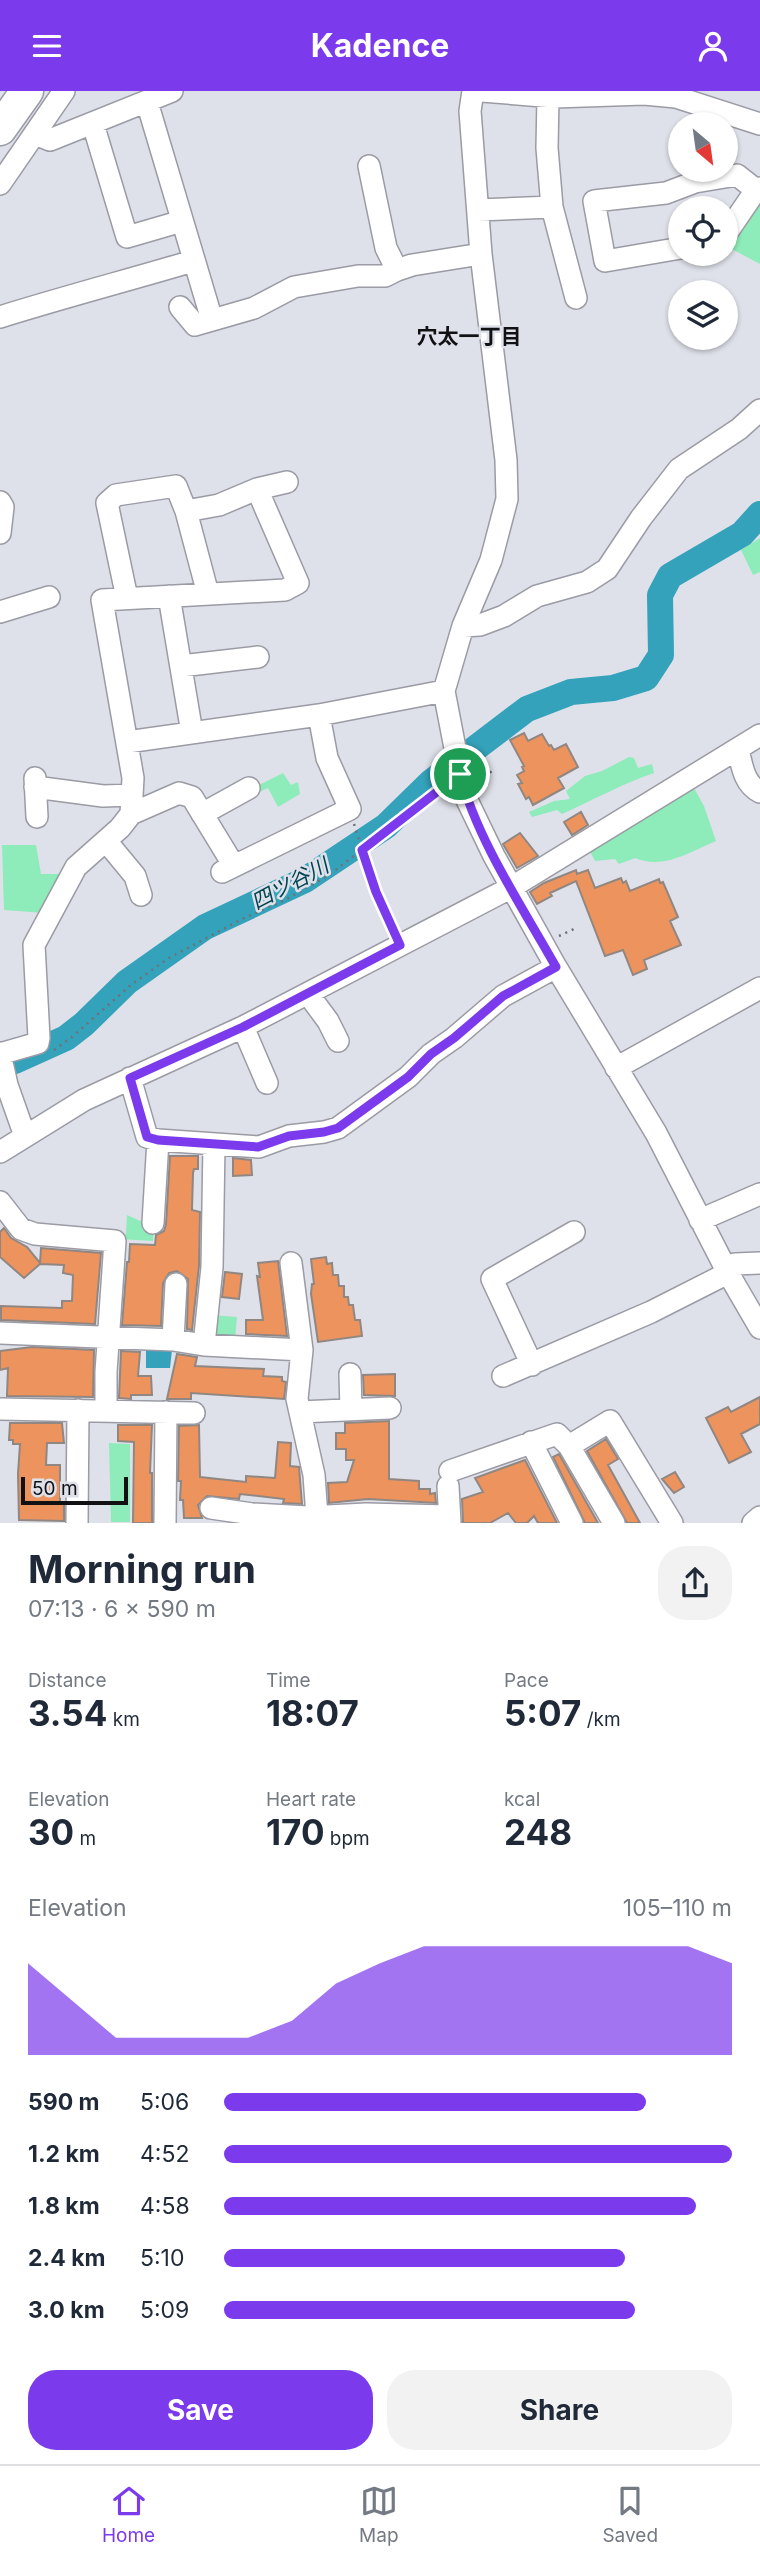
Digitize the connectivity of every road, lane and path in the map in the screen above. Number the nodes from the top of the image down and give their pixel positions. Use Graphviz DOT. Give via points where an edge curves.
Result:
graph roads {
  1 [pos="27,91"];
  2 [pos="49,91"];
  3 [pos="64,91"];
  4 [pos="172,91"];
  5 [pos="473,91"];
  6 [pos="482,91"];
  7 [pos="644,93"];
  8 [pos="554,95"];
  9 [pos="147,102"];
  10 [pos="93,124"];
  11 [pos="760,124"];
  12 [pos="0,129"];
  13 [pos="35,134"];
  14 [pos="0,159"];
  15 [pos="369,166"];
  16 [pos="0,184"];
  17 [pos="758,189"];
  18 [pos="552,207"];
  19 [pos="478,210"];
  20 [pos="738,217"];
  21 [pos="181,221"];
  22 [pos="668,250"];
  23 [pos="481,254"];
  24 [pos="193,261"];
  25 [pos="397,270"];
  26 [pos="576,298"];
  27 [pos="180,307"];
  28 [pos="0,317"];
  29 [pos="212,320"];
  30 [pos="760,410"];
  31 [pos="288,482"];
  32 [pos="257,489"];
  33 [pos="0,502"];
  34 [pos="186,511"];
  35 [pos="0,533"];
  36 [pos="208,594"];
  37 [pos="169,596"];
  38 [pos="49,597"];
  39 [pos="127,598"];
  40 [pos="0,612"];
  41 [pos="463,626"];
  42 [pos="258,657"];
  43 [pos="181,666"];
  44 [pos="444,691"];
  45 [pos="319,715"];
  46 [pos="192,733"];
  47 [pos="760,735"];
  48 [pos="127,742"];
  49 [pos="738,750"];
  50 [pos="458,766"];
  51 [pos="493,771"];
  52 [pos="486,774"];
  53 [pos="249,788"];
  54 [pos="760,792"];
  55 [pos="132,804"];
  56 [pos="202,814"];
  57 [pos="37,817"];
  58 [pos="359,838"];
  59 [pos="106,841"];
  60 [pos="362,849"];
  61 [pos="512,887"];
  62 [pos="141,895"];
  63 [pos="400,945"];
  64 [pos="556,967"];
  65 [pos="760,988"];
  66 [pos="308,993"];
  67 [pos="243,1027"];
  68 [pos="338,1041"];
  69 [pos="46,1055"];
  70 [pos="1,1058"];
  71 [pos="616,1068"];
  72 [pos="130,1078"];
  73 [pos="267,1083"];
  74 [pos="25,1136"];
  75 [pos="158,1140"];
  76 [pos="214,1144"];
  77 [pos="0,1152"];
  78 [pos="760,1194"];
  79 [pos="0,1202"];
  80 [pos="700,1220"];
  81 [pos="153,1223"];
  82 [pos="574,1232"];
  83 [pos="291,1263"];
  84 [pos="760,1263"];
  85 [pos="726,1271"];
  86 [pos="176,1284"];
  87 [pos="760,1328"];
  88 [pos="0,1333"];
  89 [pos="109,1337"];
  90 [pos="173,1340"];
  91 [pos="204,1345"];
  92 [pos="302,1350"];
  93 [pos="532,1365"];
  94 [pos="350,1374"];
  95 [pos="503,1376"];
  96 [pos="390,1408"];
  97 [pos="0,1409"];
  98 [pos="351,1410"];
  99 [pos="78,1411"];
  100 [pos="106,1411"];
  101 [pos="166,1412"];
  102 [pos="300,1412"];
  103 [pos="194,1413"];
  104 [pos="531,1442"];
  105 [pos="569,1446"];
  106 [pos="211,1508"];
  107 [pos="317,1517"];
  108 [pos="760,1517"];
  109 [pos="251,1518"];
  110 [pos="449,1519"];
  111 [pos="76,1523"];
  112 [pos="165,1523"];
  113 [pos="572,1523"];
  114 [pos="614,1523"];
  115 [pos="672,1523"];
  116 [pos="752,1523"];
  1 -- 12 [label="highway"];
  2 -- 14 [label="street"];
  3 -- 13 [label="street"];
  4 -- 9 [label="street"];
  5 -- 19 [label="street" via="470,111"];
  6 -- 8 [label="street"];
  7 -- 8 [label="street"];
  7 -- 11 [label="street" via="676,97"];
  8 -- 18 [label="street" via="547,148"];
  9 -- 10 [label="street"];
  9 -- 21 [label="street"];
  10 -- 13 [label="street" via="50,140"];
  10 -- 21 [label="street" via="127,237"];
  13 -- 16 [label="street"];
  15 -- 25 [label="street" via="386,248"];
  17 -- 20 [label="street"];
  17 -- 22 [label="street" via="737,176 695,182 666,193 594,201 605,261"];
  18 -- 19 [label="street"];
  18 -- 26 [label="street"];
  19 -- 23 [label="street"];
  21 -- 24 [label="street"];
  23 -- 25 [label="street"];
  23 -- 41 [label="street" via="508,499 491,560"];
  24 -- 28 [label="street" via="104,288 75,286"];
  24 -- 29 [label="street"];
  25 -- 29 [label="street" via="384,276 294,287 254,308"];
  27 -- 29 [label="street" via="195,325"];
  30 -- 41 [label="street" via="679,469 607,569 587,582 537,596 503,616"];
  31 -- 32 [label="street"];
  32 -- 34 [label="street" via="219,505"];
  32 -- 36 [label="street" via="298,583 285,590"];
  33 -- 35 [label="street"];
  34 -- 36 [label="street"];
  34 -- 39 [label="street" via="176,487 116,495 107,503"];
  36 -- 37 [label="street"];
  37 -- 39 [label="street"];
  37 -- 43 [label="street"];
  38 -- 40 [label="street"];
  39 -- 48 [label="street" via="102,600"];
  41 -- 44 [label="street"];
  42 -- 43 [label="street"];
  43 -- 46 [label="street"];
  44 -- 45 [label="street"];
  44 -- 50 [label="street"];
  45 -- 46 [label="street"];
  45 -- 56 [label="street" via="327,758 350,809 228,869"];
  46 -- 48 [label="street"];
  47 -- 49 [label="street"];
  48 -- 55 [label="street"];
  49 -- 54 [label="street" via="745,775"];
  49 -- 61 [label="street"];
  50 -- 60 [label="path"];
  50 -- 61 [label="street" via="466,798"];
  51 -- 52 [label="path"];
  53 -- 56 [label="street"];
  55 -- 56 [label="street" via="179,793 191,797"];
  55 -- 57 [label="street" via="35,782"];
  55 -- 59 [label="street"];
  58 -- 60 [label="path"];
  59 -- 62 [label="street" via="135,876"];
  59 -- 70 [label="street" via="76,867 34,945 38,1043"];
  60 -- 63 [label="path"];
  60 -- 69 [label="path" via="285,900 169,958"];
  61 -- 63 [label="street"];
  61 -- 64 [label="street"];
  63 -- 66 [label="street"];
  64 -- 71 [label="street"];
  64 -- 76 [label="street" via="503,996 408,1077 338,1128 289,1136 258,1147"];
  65 -- 71 [label="street"];
  66 -- 67 [label="street"];
  66 -- 68 [label="street"];
  67 -- 72 [label="street"];
  67 -- 73 [label="street"];
  70 -- 74 [label="street"];
  71 -- 80 [label="street" via="656,1133"];
  72 -- 74 [label="street"];
  72 -- 75 [label="street" via="147,1137"];
  74 -- 77 [label="street"];
  75 -- 76 [label="street"];
  75 -- 81 [label="street"];
  76 -- 91 [label="street" via="212,1267"];
  78 -- 80 [label="street"];
  79 -- 89 [label="street" via="21,1229 34,1234 115,1241"];
  80 -- 85 [label="street"];
  82 -- 93 [label="street" via="492,1279"];
  83 -- 92 [label="street"];
  84 -- 85 [label="street" via="735,1264"];
  85 -- 87 [label="street"];
  85 -- 93 [label="street" via="651,1312"];
  86 -- 90 [label="street"];
  88 -- 89 [label="street"];
  89 -- 90 [label="street"];
  89 -- 100 [label="street"];
  90 -- 91 [label="street"];
  91 -- 92 [label="street"];
  92 -- 102 [label="street"];
  93 -- 95 [label="street"];
  94 -- 98 [label="street"];
  96 -- 98 [label="street"];
  97 -- 99 [label="street"];
  98 -- 102 [label="street"];
  99 -- 100 [label="street"];
  99 -- 111 [label="street"];
  100 -- 101 [label="street"];
  101 -- 103 [label="street"];
  101 -- 112 [label="street"];
  102 -- 107 [label="street" via="314,1475"];
  104 -- 105 [label="street" via="557,1434"];
  104 -- 110 [label="street" via="449,1478"];
  104 -- 113 [label="street"];
  105 -- 114 [label="street"];
  105 -- 115 [label="street" via="610,1421"];
  106 -- 109 [label="street"];
  107 -- 109 [label="street"];
  107 -- 110 [label="street" via="366,1514"];
  108 -- 116 [label="street"];
}
